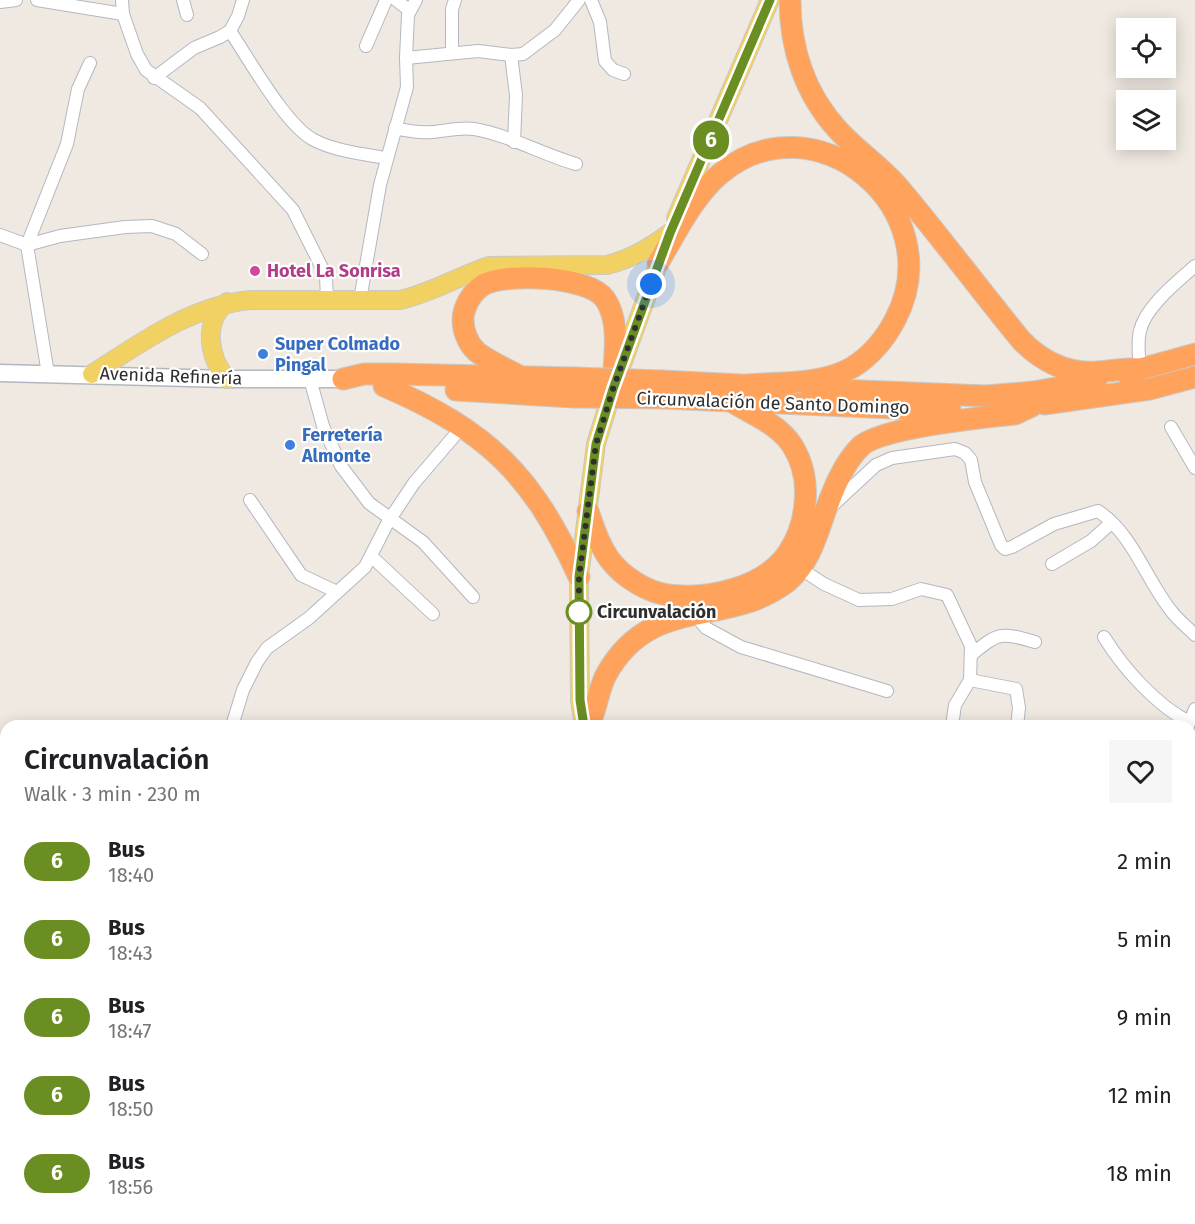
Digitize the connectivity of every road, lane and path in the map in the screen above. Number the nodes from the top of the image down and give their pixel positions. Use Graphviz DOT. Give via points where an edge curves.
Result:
graph roads {
  1 [pos="10,0"];
  2 [pos="16,0"];
  3 [pos="37,0"];
  4 [pos="122,0"];
  5 [pos="183,0"];
  6 [pos="243,0"];
  7 [pos="386,0"];
  8 [pos="396,0"];
  9 [pos="455,0"];
  10 [pos="579,0"];
  11 [pos="591,0"];
  12 [pos="770,0"];
  13 [pos="790,0"];
  14 [pos="0,2"];
  15 [pos="413,5"];
  16 [pos="123,14"];
  17 [pos="187,15"];
  18 [pos="230,31"];
  19 [pos="366,46"];
  20 [pos="452,53"];
  21 [pos="511,55"];
  22 [pos="406,58"];
  23 [pos="90,63"];
  24 [pos="624,74"];
  25 [pos="154,78"];
  26 [pos="395,128"];
  27 [pos="514,142"];
  28 [pos="386,158"];
  29 [pos="576,164"];
  30 [pos="670,233"];
  31 [pos="0,235"];
  32 [pos="27,244"];
  33 [pos="202,254"];
  34 [pos="658,263"];
  35 [pos="1195,266"];
  36 [pos="327,300"];
  37 [pos="360,300"];
  38 [pos="227,302"];
  39 [pos="1195,354"];
  40 [pos="1140,369"];
  41 [pos="0,373"];
  42 [pos="48,374"];
  43 [pos="92,374"];
  44 [pos="521,377"];
  45 [pos="343,378"];
  46 [pos="227,379"];
  47 [pos="310,379"];
  48 [pos="1191,380"];
  49 [pos="384,386"];
  50 [pos="747,386"];
  51 [pos="574,387"];
  52 [pos="613,389"];
  53 [pos="662,389"];
  54 [pos="728,400"];
  55 [pos="1032,405"];
  56 [pos="462,427"];
  57 [pos="1171,427"];
  58 [pos="1195,468"];
  59 [pos="250,500"];
  60 [pos="588,511"];
  61 [pos="825,513"];
  62 [pos="391,518"];
  63 [pos="1111,523"];
  64 [pos="371,556"];
  65 [pos="1052,564"];
  66 [pos="801,569"];
  67 [pos="579,577"];
  68 [pos="337,592"];
  69 [pos="473,597"];
  70 [pos="693,613"];
  71 [pos="433,614"];
  72 [pos="1195,635"];
  73 [pos="1104,637"];
  74 [pos="1035,642"];
  75 [pos="971,655"];
  76 [pos="970,680"];
  77 [pos="887,691"];
  78 [pos="234,720"];
  79 [pos="583,720"];
  80 [pos="591,720"];
  81 [pos="953,720"];
  82 [pos="1018,720"];
  83 [pos="1182,720"];
  1 -- 2 [label="street"];
  1 -- 14 [label="street"];
  3 -- 16 [label="street"];
  4 -- 16 [label="street"];
  5 -- 17 [label="street"];
  6 -- 18 [label="street"];
  7 -- 19 [label="street"];
  8 -- 15 [label="street"];
  9 -- 20 [label="street"];
  10 -- 21 [label="street" via="564,21 538,44 523,54"];
  11 -- 24 [label="street" via="600,22 605,61"];
  12 -- 30 [label="main road"];
  13 -- 40 [label="highway" via="800,68 822,111 899,188 1021,340 1063,369 1080,373"];
  15 -- 22 [label="street"];
  16 -- 25 [label="street" via="142,64"];
  18 -- 25 [label="street" via="194,48"];
  18 -- 28 [label="street" via="287,117 304,133 322,144"];
  20 -- 21 [label="street"];
  20 -- 22 [label="street"];
  21 -- 27 [label="street" via="516,95"];
  22 -- 26 [label="street" via="407,87"];
  23 -- 32 [label="street" via="78,89 71,134"];
  25 -- 36 [label="street" via="200,108 293,210 322,268"];
  26 -- 27 [label="street" via="424,132 464,128"];
  26 -- 28 [label="street"];
  27 -- 29 [label="street"];
  28 -- 37 [label="street"];
  30 -- 34 [label="main road"];
  30 -- 37 [label="main road" via="638,254 607,265 489,266 422,295 400,300"];
  31 -- 32 [label="street"];
  32 -- 33 [label="street" via="60,236 152,226 176,234"];
  32 -- 42 [label="street"];
  34 -- 50 [label="highway" via="692,207 720,174 765,151 790,148 836,156 880,189 894,207 904,233 907,283 901,308 871,354 852,367 813,381"];
  34 -- 52 [label="main road"];
  35 -- 40 [label="street" via="1144,318 1138,345"];
  36 -- 37 [label="main road"];
  36 -- 38 [label="main road"];
  38 -- 43 [label="main road" via="179,321"];
  38 -- 46 [label="main road" via="213,320 210,337 213,357"];
  39 -- 40 [label="highway, Circunvalación de Santo Domingo"];
  40 -- 50 [label="highway, Circunvalación de Santo Domingo" via="1099,381 986,396"];
  41 -- 42 [label="main road, Avenida Refinería"];
  42 -- 43 [label="main road, Avenida Refinería"];
  43 -- 46 [label="main road, Avenida Refinería"];
  44 -- 45 [label="highway, Circunvalación de Santo Domingo" via="364,374"];
  44 -- 51 [label="highway, Circunvalación de Santo Domingo"];
  44 -- 52 [label="highway" via="476,351 463,329 468,300 482,286 497,280 564,280 593,289 604,297 611,312 615,326"];
  45 -- 47 [label="main road, Avenida Refinería"];
  45 -- 49 [label="highway, Circunvalación de Santo Domingo"];
  46 -- 47 [label="main road, Avenida Refinería"];
  47 -- 62 [label="street" via="323,426 341,466 369,503"];
  48 -- 55 [label="highway, Circunvalación de Santo Domingo"];
  49 -- 51 [label="highway, Circunvalación de Santo Domingo"];
  49 -- 56 [label="highway"];
  50 -- 53 [label="highway, Circunvalación de Santo Domingo"];
  51 -- 53 [label="highway, Circunvalación de Santo Domingo, bridge"];
  52 -- 60 [label="main road" via="596,444"];
  53 -- 54 [label="highway, Circunvalación de Santo Domingo"];
  54 -- 55 [label="highway, Circunvalación de Santo Domingo" via="914,409"];
  54 -- 60 [label="highway" via="772,424 793,446 803,468 807,491 798,534 787,555 764,576 719,592 689,596 648,589 611,561"];
  55 -- 61 [label="highway" via="1015,414 886,434 870,440 850,461"];
  56 -- 62 [label="street" via="414,483"];
  56 -- 67 [label="highway" via="490,447 533,493 562,539"];
  57 -- 58 [label="street"];
  59 -- 68 [label="street" via="301,575"];
  60 -- 67 [label="main road"];
  61 -- 63 [label="street" via="876,465 892,458 955,449 971,460 983,504 1005,549 1054,524 1089,512 1098,511"];
  61 -- 66 [label="highway"];
  62 -- 64 [label="street"];
  62 -- 69 [label="street" via="423,542"];
  63 -- 65 [label="street" via="1091,541"];
  63 -- 72 [label="street" via="1128,542 1172,612"];
  64 -- 68 [label="street" via="365,567"];
  64 -- 71 [label="street"];
  66 -- 70 [label="highway" via="775,591 750,603"];
  66 -- 75 [label="street" via="859,600 892,600 921,589 946,595 971,646"];
  67 -- 79 [label="main road"];
  68 -- 78 [label="street" via="267,648 243,690"];
  70 -- 77 [label="street" via="706,628 741,648"];
  70 -- 80 [label="highway" via="639,635 605,676"];
  73 -- 83 [label="street" via="1116,657"];
  74 -- 75 [label="street" via="1002,634"];
  75 -- 76 [label="street"];
  76 -- 81 [label="street" via="955,705"];
  76 -- 82 [label="street" via="1016,689"];
}
